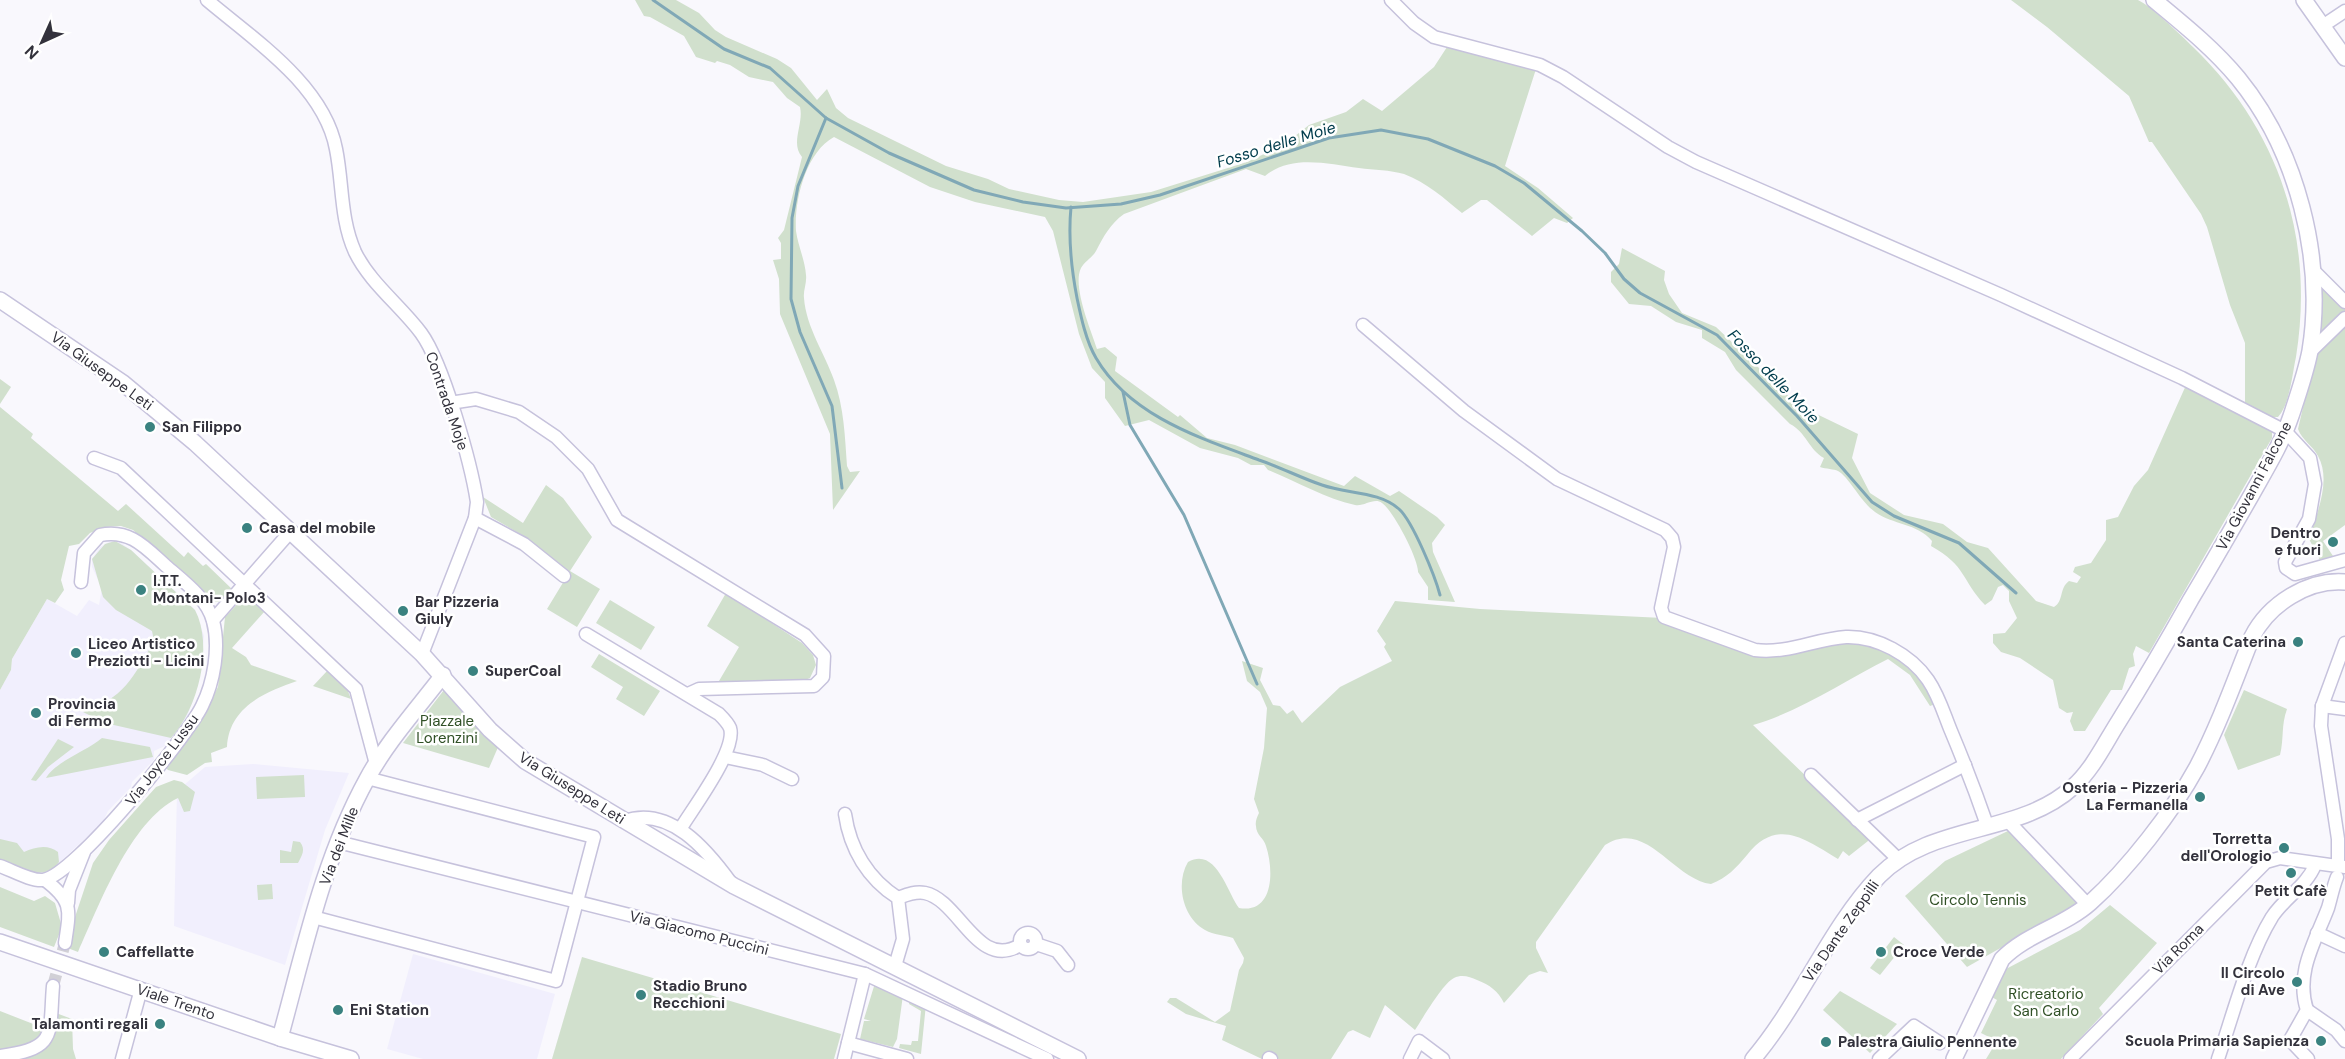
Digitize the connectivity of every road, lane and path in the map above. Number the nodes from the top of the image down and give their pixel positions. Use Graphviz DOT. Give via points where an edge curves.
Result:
graph roads {
  1 [pos="207,0"];
  2 [pos="1391,0"];
  3 [pos="2154,0"];
  4 [pos="2304,0"];
  5 [pos="2345,10"];
  6 [pos="2324,25"];
  7 [pos="2345,58"];
  8 [pos="2313,270"];
  9 [pos="0,300"];
  10 [pos="2345,302"];
  11 [pos="2345,318"];
  12 [pos="1364,325"];
  13 [pos="2310,352"];
  14 [pos="450,403"];
  15 [pos="2285,431"];
  16 [pos="94,458"];
  17 [pos="475,518"];
  18 [pos="291,531"];
  19 [pos="2345,560"];
  20 [pos="2345,574"];
  21 [pos="564,576"];
  22 [pos="2337,581"];
  23 [pos="81,582"];
  24 [pos="245,584"];
  25 [pos="213,620"];
  26 [pos="586,633"];
  27 [pos="2345,643"];
  28 [pos="422,654"];
  29 [pos="442,675"];
  30 [pos="688,694"];
  31 [pos="2322,706"];
  32 [pos="2345,709"];
  33 [pos="724,757"];
  34 [pos="376,764"];
  35 [pos="1965,765"];
  36 [pos="1811,775"];
  37 [pos="368,778"];
  38 [pos="792,779"];
  39 [pos="2058,799"];
  40 [pos="845,814"];
  41 [pos="1857,819"];
  42 [pos="2007,820"];
  43 [pos="624,821"];
  44 [pos="1987,825"];
  45 [pos="681,828"];
  46 [pos="338,843"];
  47 [pos="87,845"];
  48 [pos="1898,859"];
  49 [pos="2315,865"];
  50 [pos="0,866"];
  51 [pos="2340,869"];
  52 [pos="45,880"];
  53 [pos="734,886"];
  54 [pos="897,898"];
  55 [pos="577,902"];
  56 [pos="68,903"];
  57 [pos="2088,905"];
  58 [pos="314,917"];
  59 [pos="2317,933"];
  60 [pos="0,942"];
  61 [pos="64,943"];
  62 [pos="2345,946"];
  63 [pos="1068,965"];
  64 [pos="895,966"];
  65 [pos="865,974"];
  66 [pos="53,986"];
  67 [pos="141,989"];
  68 [pos="2307,1010"];
  69 [pos="280,1038"];
  70 [pos="2345,1041"];
  71 [pos="848,1043"];
  72 [pos="1940,1043"];
  73 [pos="0,1056"];
  74 [pos="122,1059"];
  75 [pos="351,1059"];
  76 [pos="844,1059"];
  77 [pos="908,1059"];
  78 [pos="1047,1059"];
  79 [pos="1078,1059"];
  80 [pos="1410,1059"];
  81 [pos="1443,1059"];
  82 [pos="1753,1059"];
  83 [pos="1879,1059"];
  84 [pos="1954,1059"];
  85 [pos="2070,1059"];
  86 [pos="2218,1059"];
  87 [pos="2308,1059"];
  1 -- 14 [label="street, Contrada Moje" via="274,54 329,126 336,148 346,228 356,254 431,349"];
  2 -- 15 [label="street" via="1434,37 1540,65 1696,162 2001,295 2182,378"];
  3 -- 8 [label="main road, Via Giovanni Falcone" via="2192,31 2236,76 2268,122 2292,180"];
  4 -- 6 [label="main road"];
  5 -- 6 [label="street"];
  6 -- 7 [label="main road"];
  8 -- 10 [label="street"];
  8 -- 13 [label="main road, Via Giovanni Falcone"];
  9 -- 18 [label="main road, Via Giuseppe Leti" via="148,404"];
  11 -- 13 [label="street"];
  12 -- 35 [label="street" via="1464,411 1557,479 1665,530 1674,548 1661,608 1664,617 1755,650 1771,652 1844,637 1880,643 1903,656 1928,680"];
  13 -- 15 [label="main road, Via Giovanni Falcone"];
  14 -- 17 [label="street, Contrada Moje" via="474,482"];
  14 -- 30 [label="street" via="476,399 519,412 556,437 588,469 617,520 805,635 824,656 823,677 814,686 699,689"];
  15 -- 19 [label="street" via="2310,458 2315,484 2309,519 2285,562 2286,568 2295,574"];
  15 -- 39 [label="main road, Via Giovanni Falcone" via="2095,761"];
  16 -- 24 [label="street" via="121,468"];
  17 -- 21 [label="street" via="524,544"];
  17 -- 28 [label="street, Contrada Moje"];
  18 -- 24 [label="street"];
  18 -- 28 [label="main road, Via Giuseppe Leti"];
  20 -- 22 [label="main road"];
  22 -- 57 [label="main road" via="2295,594 2263,618 2197,767 2123,868"];
  23 -- 25 [label="street" via="84,553 90,543 113,532 129,535 194,592"];
  24 -- 25 [label="street"];
  24 -- 34 [label="street" via="356,689"];
  25 -- 47 [label="street, Via Joyce Lussu" via="214,665 203,705 145,784"];
  26 -- 30 [label="street"];
  27 -- 31 [label="street"];
  28 -- 29 [label="main road, Via Giuseppe Leti"];
  29 -- 34 [label="main road, Via dei Mille"];
  29 -- 43 [label="main road, Via Giuseppe Leti" via="490,730 525,761"];
  30 -- 33 [label="street" via="718,714 730,728"];
  31 -- 32 [label="street"];
  31 -- 51 [label="street" via="2321,726"];
  33 -- 38 [label="street" via="763,765"];
  33 -- 45 [label="street"];
  34 -- 37 [label="main road, Via dei Mille"];
  35 -- 41 [label="street"];
  35 -- 44 [label="street"];
  36 -- 41 [label="street"];
  37 -- 46 [label="main road, Via dei Mille"];
  37 -- 55 [label="street" via="594,837"];
  39 -- 42 [label="main road, Via Dante Zeppilli" via="2033,813"];
  40 -- 54 [label="street" via="854,848 879,886"];
  41 -- 48 [label="street"];
  42 -- 44 [label="main road, Via Dante Zeppilli"];
  42 -- 57 [label="street"];
  43 -- 45 [label="street" via="647,817"];
  43 -- 53 [label="main road, Via Giuseppe Leti"];
  44 -- 48 [label="main road, Via Dante Zeppilli"];
  45 -- 53 [label="street"];
  46 -- 55 [label="street, Via Giacomo Puccini"];
  46 -- 58 [label="main road, Via dei Mille"];
  47 -- 52 [label="street, Via Joyce Lussu"];
  47 -- 56 [label="street" via="74,874"];
  48 -- 82 [label="main road, Via Dante Zeppilli" via="1866,892"];
  49 -- 51 [label="street, Via Roma"];
  49 -- 85 [label="street, Via Roma" via="2280,858 2266,862"];
  49 -- 86 [label="street" via="2310,878 2272,916"];
  50 -- 52 [label="street"];
  51 -- 59 [label="street"];
  52 -- 56 [label="street"];
  53 -- 64 [label="main road, Via Giuseppe Leti"];
  54 -- 63 [label="street" via="912,893 934,897 988,946 1013,949 1027,933 1034,936 1036,944 1057,951"];
  54 -- 64 [label="street" via="903,939"];
  55 -- 58 [label="street" via="556,981"];
  55 -- 65 [label="street, Via Giacomo Puccini"];
  56 -- 61 [label="street" via="70,914"];
  57 -- 84 [label="main road" via="2002,959"];
  58 -- 69 [label="main road, Via dei Mille"];
  59 -- 62 [label="street"];
  59 -- 68 [label="street" via="2308,951 2302,995"];
  60 -- 67 [label="main road, Viale Trento"];
  64 -- 79 [label="main road, Via Giuseppe Leti"];
  65 -- 71 [label="street"];
  65 -- 78 [label="street, Via Giacomo Puccini"];
  66 -- 73 [label="street" via="53,1017 45,1041 32,1050"];
  67 -- 69 [label="main road, Viale Trento"];
  67 -- 74 [label="street"];
  68 -- 70 [label="street"];
  68 -- 87 [label="street" via="2290,1040"];
  69 -- 75 [label="main road, Viale Trento"];
  71 -- 76 [label="street"];
  71 -- 77 [label="street"];
  72 -- 83 [label="street" via="1914,1026"];
  80 -- 81 [label="street" via="1419,1041"];
}
